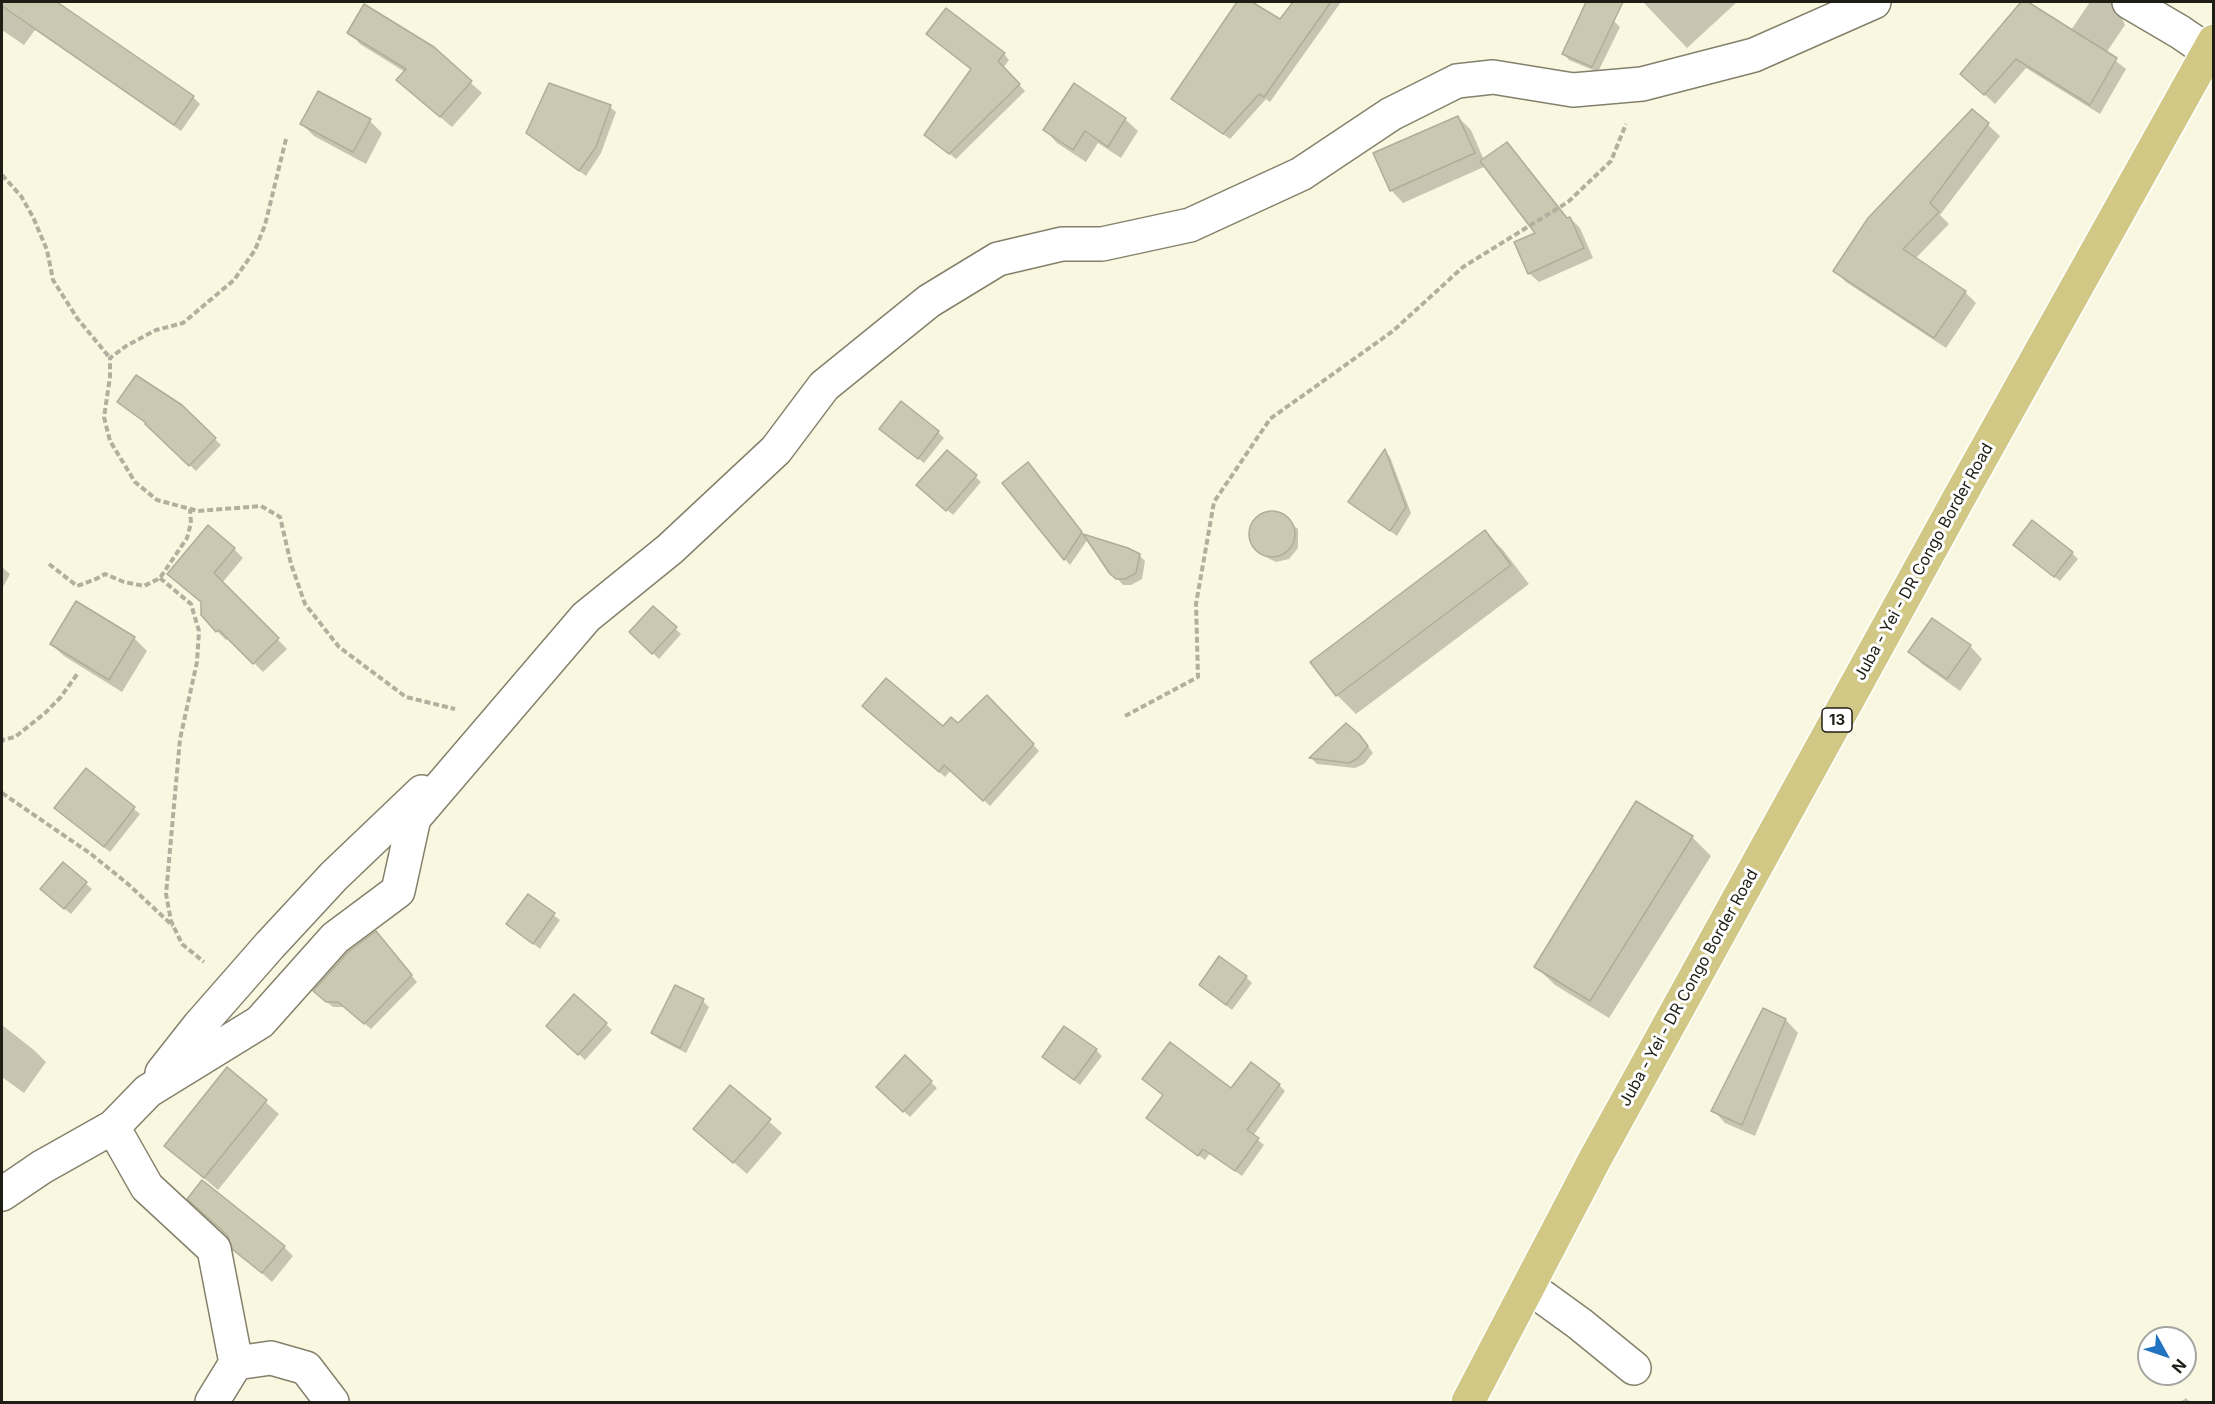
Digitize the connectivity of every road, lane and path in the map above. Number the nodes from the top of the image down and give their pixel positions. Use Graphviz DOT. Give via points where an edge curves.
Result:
graph roads {
  1 [pos="1874,2"];
  2 [pos="2129,2"];
  3 [pos="2211,47"];
  4 [pos="1642,84"];
  5 [pos="286,139"];
  6 [pos="2,175"];
  7 [pos="110,358"];
  8 [pos="190,509"];
  9 [pos="49,564"];
  10 [pos="160,578"];
  11 [pos="78,673"];
  12 [pos="502,716"];
  13 [pos="1125,716"];
  14 [pos="2,743"];
  15 [pos="2,792"];
  16 [pos="176,929"];
  17 [pos="234,986"];
  18 [pos="148,1091"];
  19 [pos="113,1127"];
  20 [pos="2,1194"];
  21 [pos="1529,1287"];
  22 [pos="236,1363"];
  23 [pos="1634,1368"];
  24 [pos="212,1402"];
  25 [pos="332,1402"];
  26 [pos="1468,1402"];
  1 -- 4 [label="street" via="1754,55"];
  2 -- 3 [label="street"];
  3 -- 21 [label="main road, Juba - Yei - DR Congo Border Road / 13" via="1595,1159"];
  4 -- 12 [label="street" via="1573,90 1493,77 1457,81 1391,114 1301,174 1190,225 1101,244 1062,244 998,260 929,301 824,386 776,450 670,549 586,617"];
  4 -- 13 [label="path" via="1611,161 1568,202 1463,267 1392,331 1270,419 1214,501 1196,604 1198,677"];
  5 -- 7 [label="path" via="265,225 255,250 234,280 183,323 156,330"];
  6 -- 7 [label="path" via="33,217 47,250 53,280 77,318"];
  7 -- 8 [label="path" via="104,417 111,441 135,482 157,500"];
  8 -- 10 [label="path" via="187,538"];
  8 -- 12 [label="path" via="261,507 280,517 305,604 339,647 405,697"];
  9 -- 10 [label="path" via="77,585 105,574 144,586"];
  10 -- 16 [label="path" via="191,604 199,631 197,662 180,739 169,851 166,894"];
  11 -- 14 [label="path" via="45,713"];
  12 -- 17 [label="street" via="334,876"];
  12 -- 18 [label="street" via="414,818 398,891 335,938 260,1022"];
  15 -- 16 [label="path" via="128,884"];
  16 -- 17 [label="path" via="182,944"];
  17 -- 18 [label="street"];
  18 -- 19 [label="street"];
  19 -- 20 [label="street"];
  19 -- 22 [label="street" via="147,1187 214,1249"];
  21 -- 23 [label="street"];
  21 -- 26 [label="main road, Juba - Yei - DR Congo Border Road / 13"];
  22 -- 24 [label="street"];
  22 -- 25 [label="street" via="271,1358 306,1368"];
}
